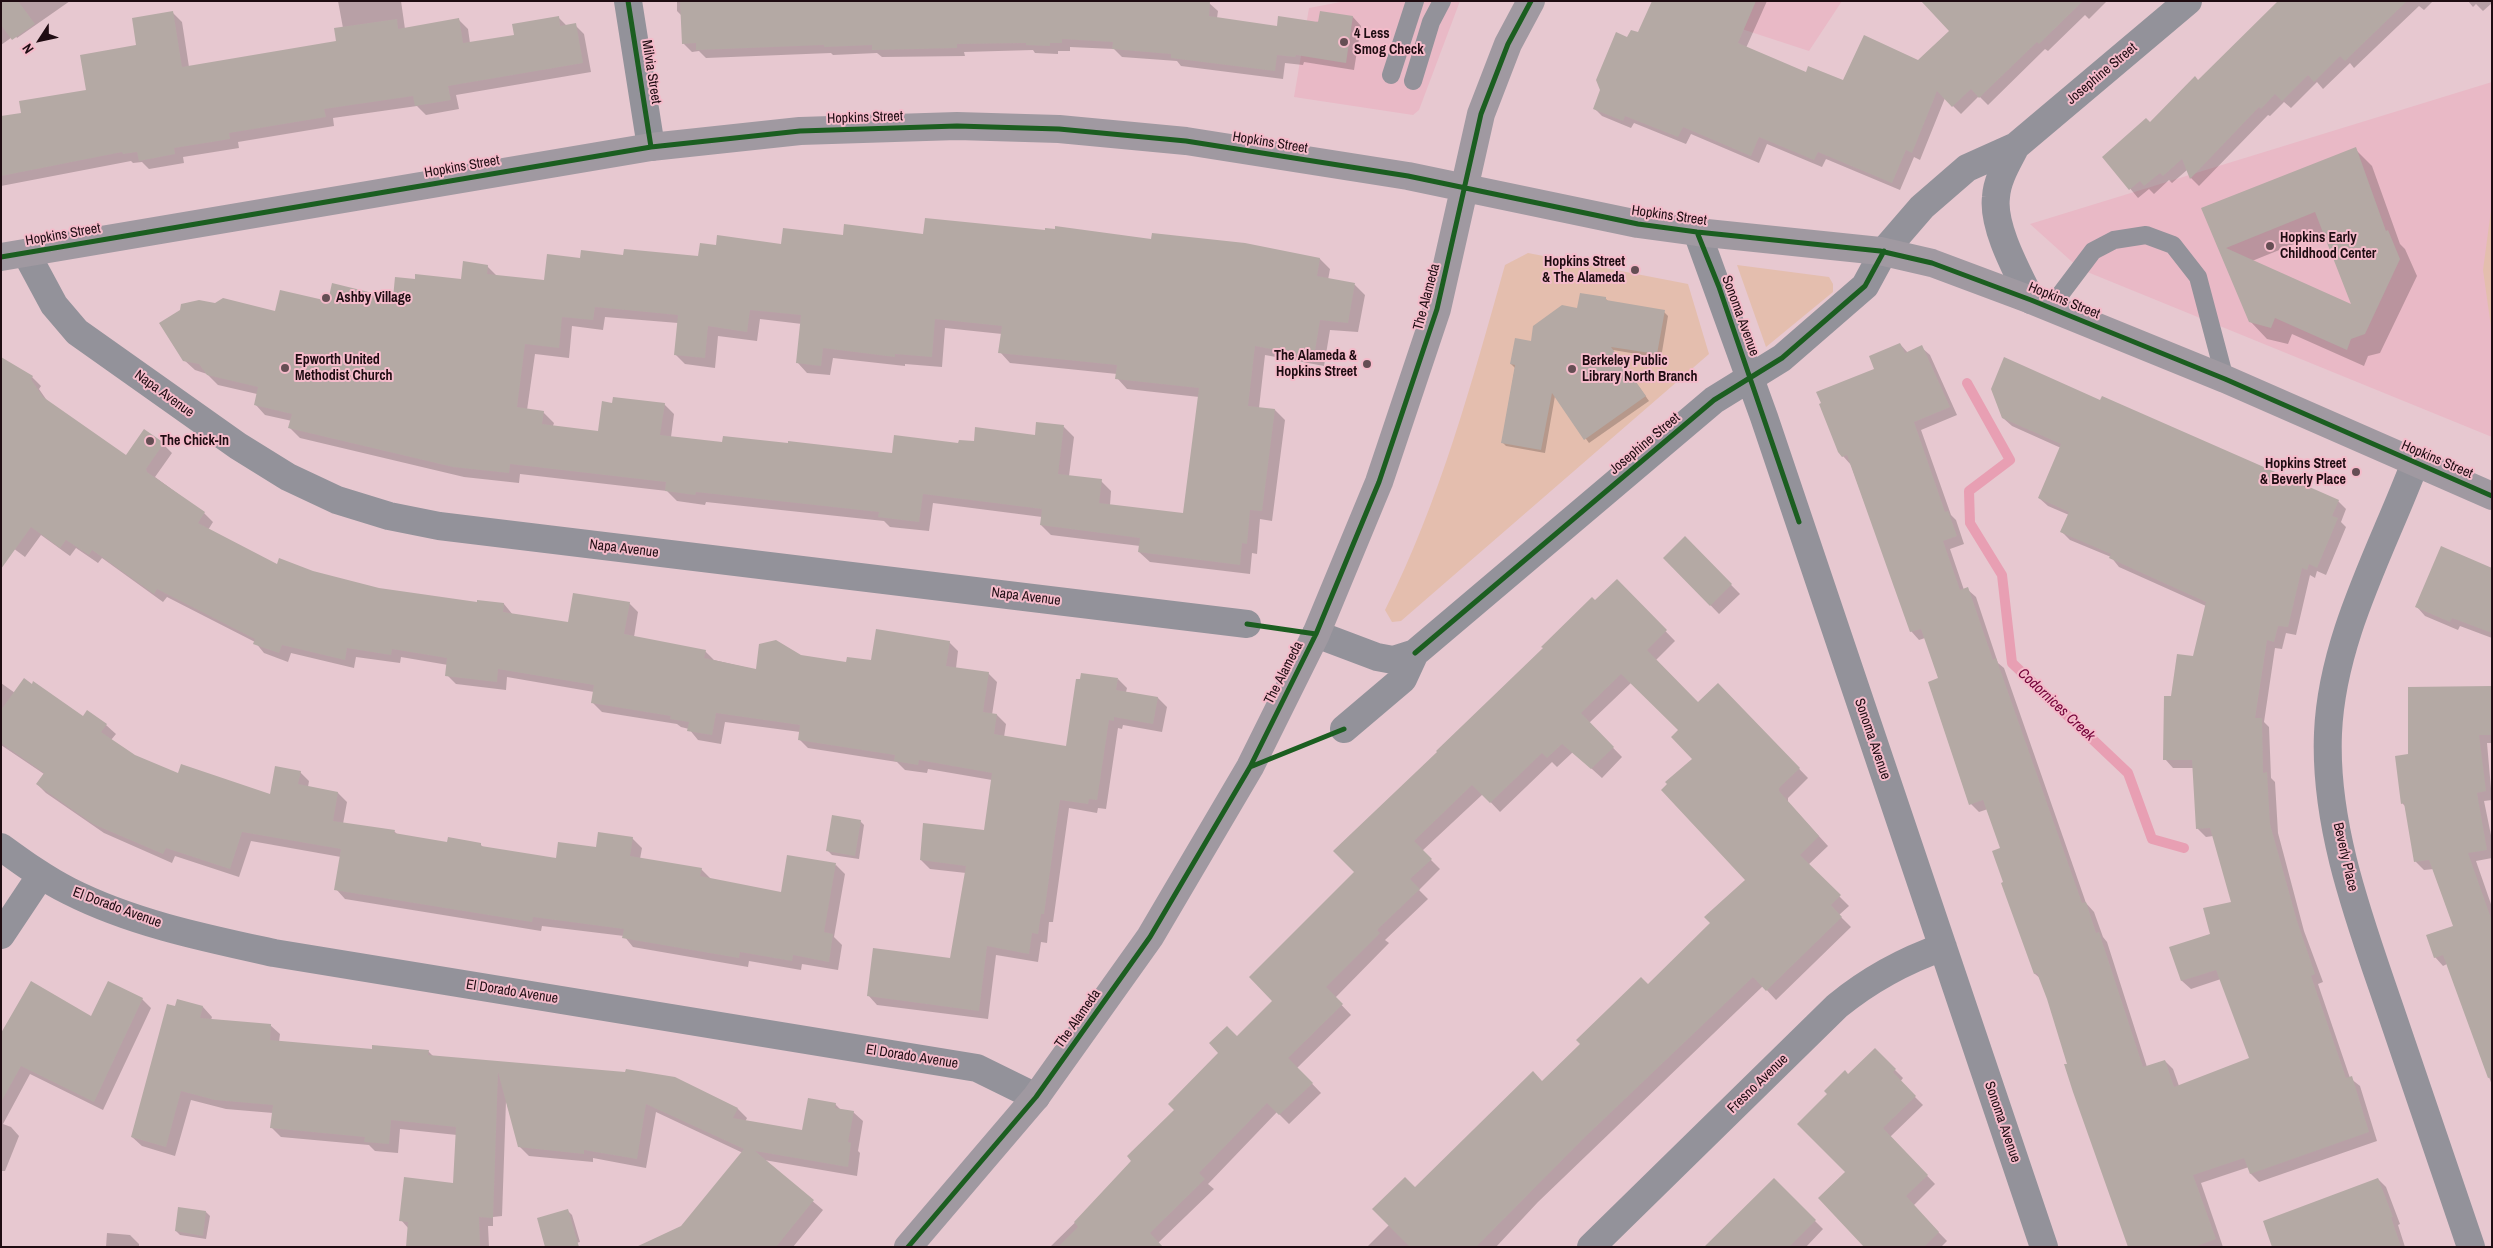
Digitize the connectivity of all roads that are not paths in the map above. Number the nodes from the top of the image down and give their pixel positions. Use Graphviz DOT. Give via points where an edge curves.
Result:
graph roads {
  1 [pos="628,1"];
  2 [pos="1415,1"];
  3 [pos="1442,1"];
  4 [pos="1531,1"];
  5 [pos="2188,1"];
  6 [pos="1391,75"];
  7 [pos="1413,81"];
  8 [pos="2016,146"];
  9 [pos="651,147"];
  10 [pos="1465,188"];
  11 [pos="1697,232"];
  12 [pos="1884,251"];
  13 [pos="13,255"];
  14 [pos="2041,304"];
  15 [pos="1750,378"];
  16 [pos="2225,379"];
  17 [pos="2415,463"];
  18 [pos="2492,496"];
  19 [pos="1246,624"];
  20 [pos="1316,634"];
  21 [pos="1415,653"];
  22 [pos="1344,729"];
  23 [pos="1,847"];
  24 [pos="41,875"];
  25 [pos="1,935"];
  26 [pos="1943,947"];
  27 [pos="1036,1097"];
  28 [pos="908,1247"];
  29 [pos="1591,1247"];
  30 [pos="2044,1247"];
  31 [pos="2471,1247"];
  1 -- 9 [label="street, Milvia Street"];
  2 -- 6 [label="lane"];
  3 -- 7 [label="lane" via="1431,22"];
  4 -- 10 [label="street, The Alameda" via="1508,44 1487,96"];
  5 -- 8 [label="street, Josephine Street"];
  8 -- 12 [label="street, Josephine Street" via="1967,168 1922,207"];
  8 -- 14 [label="street, Josephine Street" via="1995,198 2001,231"];
  9 -- 10 [label="street, Hopkins Street" via="800,131 957,126 1060,129 1186,141"];
  9 -- 13 [label="street, Hopkins Street"];
  10 -- 11 [label="street, Hopkins Street" via="1638,224"];
  10 -- 20 [label="street, The Alameda" via="1437,309 1422,357 1379,482"];
  11 -- 12 [label="street, Hopkins Street"];
  11 -- 15 [label="street, Sonoma Avenue"];
  12 -- 14 [label="street, Hopkins Street" via="1932,263"];
  12 -- 15 [label="street, Josephine Street" via="1865,286 1782,358"];
  13 -- 19 [label="street, Napa Avenue" via="77,332 238,446 288,477 346,503 389,516 439,526"];
  14 -- 16 [label="street, Hopkins Street"];
  14 -- 16 [label="lane" via="2093,251 2114,240 2146,235 2173,245 2198,277"];
  15 -- 21 [label="street, Josephine Street" via="1714,400"];
  15 -- 26 [label="street, Sonoma Avenue"];
  16 -- 17 [label="street, Hopkins Street"];
  17 -- 18 [label="street, Hopkins Street"];
  17 -- 31 [label="street, Beverly Place" via="2350,623 2336,676 2328,732 2331,793 2357,911"];
  20 -- 21 [label="street, Josephine Street" via="1377,657 1393,660"];
  20 -- 27 [label="street, The Alameda" via="1250,767 1150,937"];
  21 -- 22 [label="street, Josephine Street" via="1403,679"];
  23 -- 24 [label="street, El Dorado Avenue"];
  24 -- 25 [label="street"];
  24 -- 27 [label="street, El Dorado Avenue" via="70,892 114,910 193,935 274,953 977,1068"];
  26 -- 29 [label="street, Fresno Avenue" via="1900,963 1858,988"];
  26 -- 30 [label="street, Sonoma Avenue"];
  27 -- 28 [label="street, The Alameda"];
}
